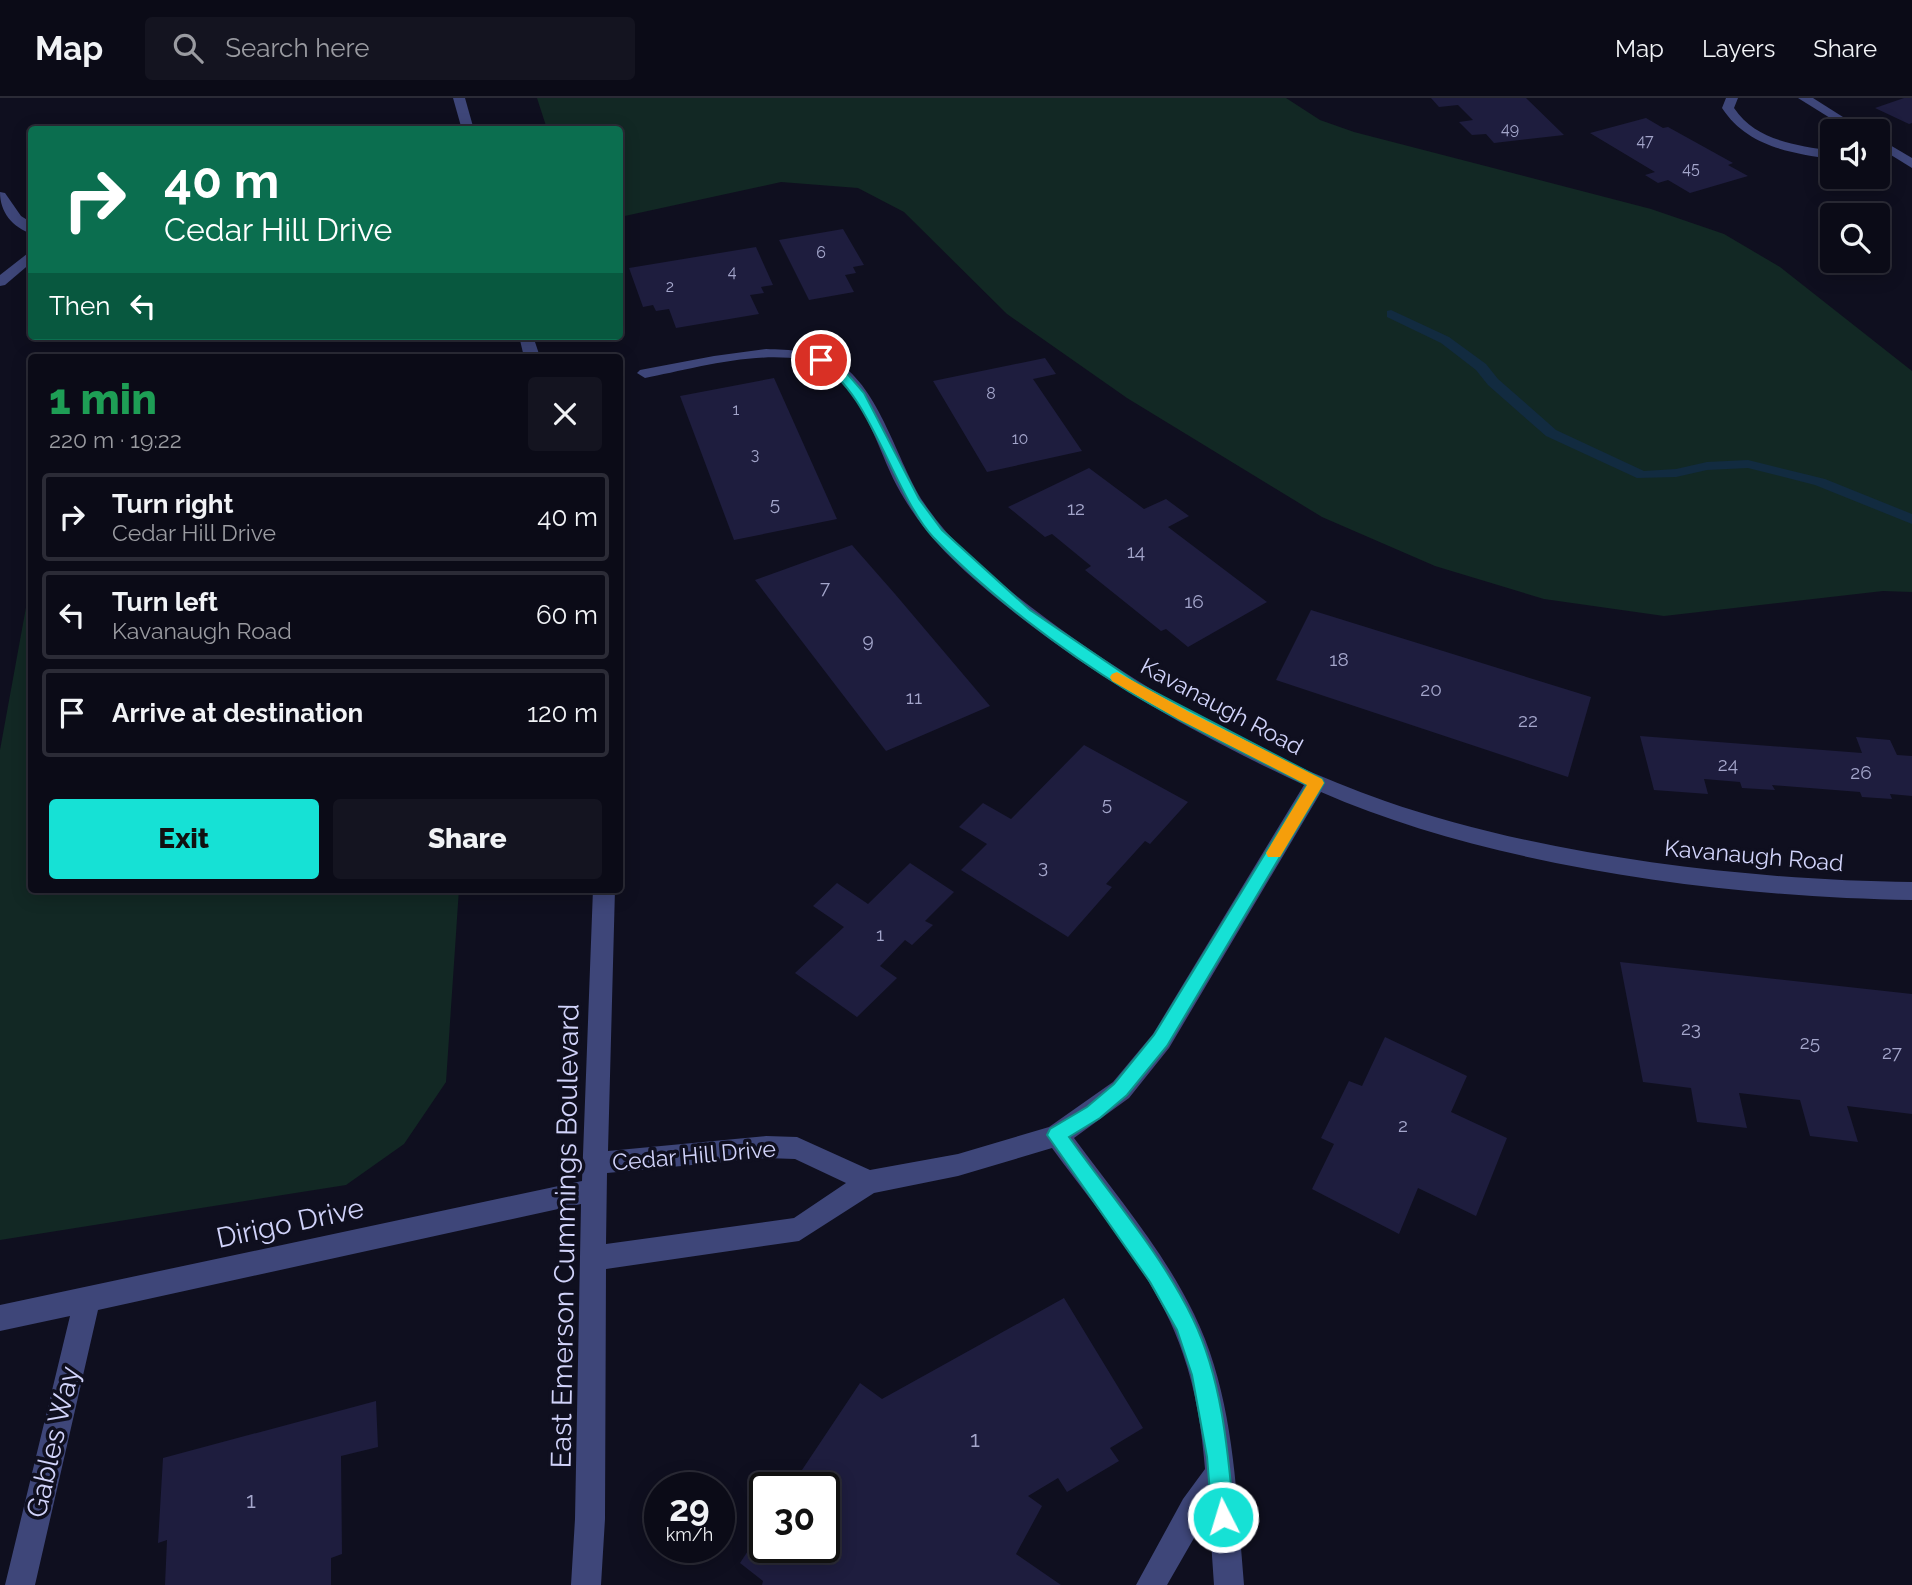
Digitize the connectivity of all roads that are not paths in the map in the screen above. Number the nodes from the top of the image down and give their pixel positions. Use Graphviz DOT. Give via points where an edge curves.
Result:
graph roads {
  1 [pos="460,98"];
  2 [pos="1732,98"];
  3 [pos="1804,98"];
  4 [pos="1839,119"];
  5 [pos="467,126"];
  6 [pos="1820,153"];
  7 [pos="1905,155"];
  8 [pos="1912,164"];
  9 [pos="0,196"];
  10 [pos="28,227"];
  11 [pos="28,258"];
  12 [pos="0,282"];
  13 [pos="645,373"];
  14 [pos="1316,783"];
  15 [pos="1912,891"];
  16 [pos="604,893"];
  17 [pos="1057,1135"];
  18 [pos="596,1163"];
  19 [pos="869,1182"];
  20 [pos="594,1190"];
  21 [pos="593,1258"];
  22 [pos="87,1299"];
  23 [pos="0,1318"];
  24 [pos="1219,1475"];
  25 [pos="20,1585"];
  26 [pos="586,1585"];
  27 [pos="1151,1585"];
  28 [pos="1229,1585"];
  1 -- 5 [label="street"];
  2 -- 6 [label="street" via="1728,108 1741,127 1786,146"];
  3 -- 4 [label="street"];
  7 -- 8 [label="street"];
  9 -- 10 [label="street"];
  11 -- 12 [label="street"];
  13 -- 14 [label="street, Kavanaugh Road" via="771,353 806,355 834,366 860,395 913,500 937,533 986,579 1026,613 1134,688"];
  14 -- 15 [label="street, Kavanaugh Road" via="1453,829 1635,868"];
  14 -- 17 [label="street" via="1161,1041 1121,1090"];
  16 -- 18 [label="street, East Emerson Cummings Boulevard"];
  17 -- 19 [label="street" via="958,1165"];
  17 -- 24 [label="street" via="1157,1276 1185,1325 1203,1375"];
  18 -- 19 [label="street, Cedar Hill Drive" via="797,1148"];
  18 -- 20 [label="street, East Emerson Cummings Boulevard"];
  19 -- 21 [label="street" via="799,1229"];
  20 -- 21 [label="street, East Emerson Cummings Boulevard"];
  20 -- 22 [label="street, Dirigo Drive"];
  21 -- 26 [label="street, East Emerson Cummings Boulevard"];
  22 -- 23 [label="street, Dirigo Drive"];
  22 -- 25 [label="street, Gables Way"];
  24 -- 27 [label="street" via="1193,1509"];
  24 -- 28 [label="street"];
}
